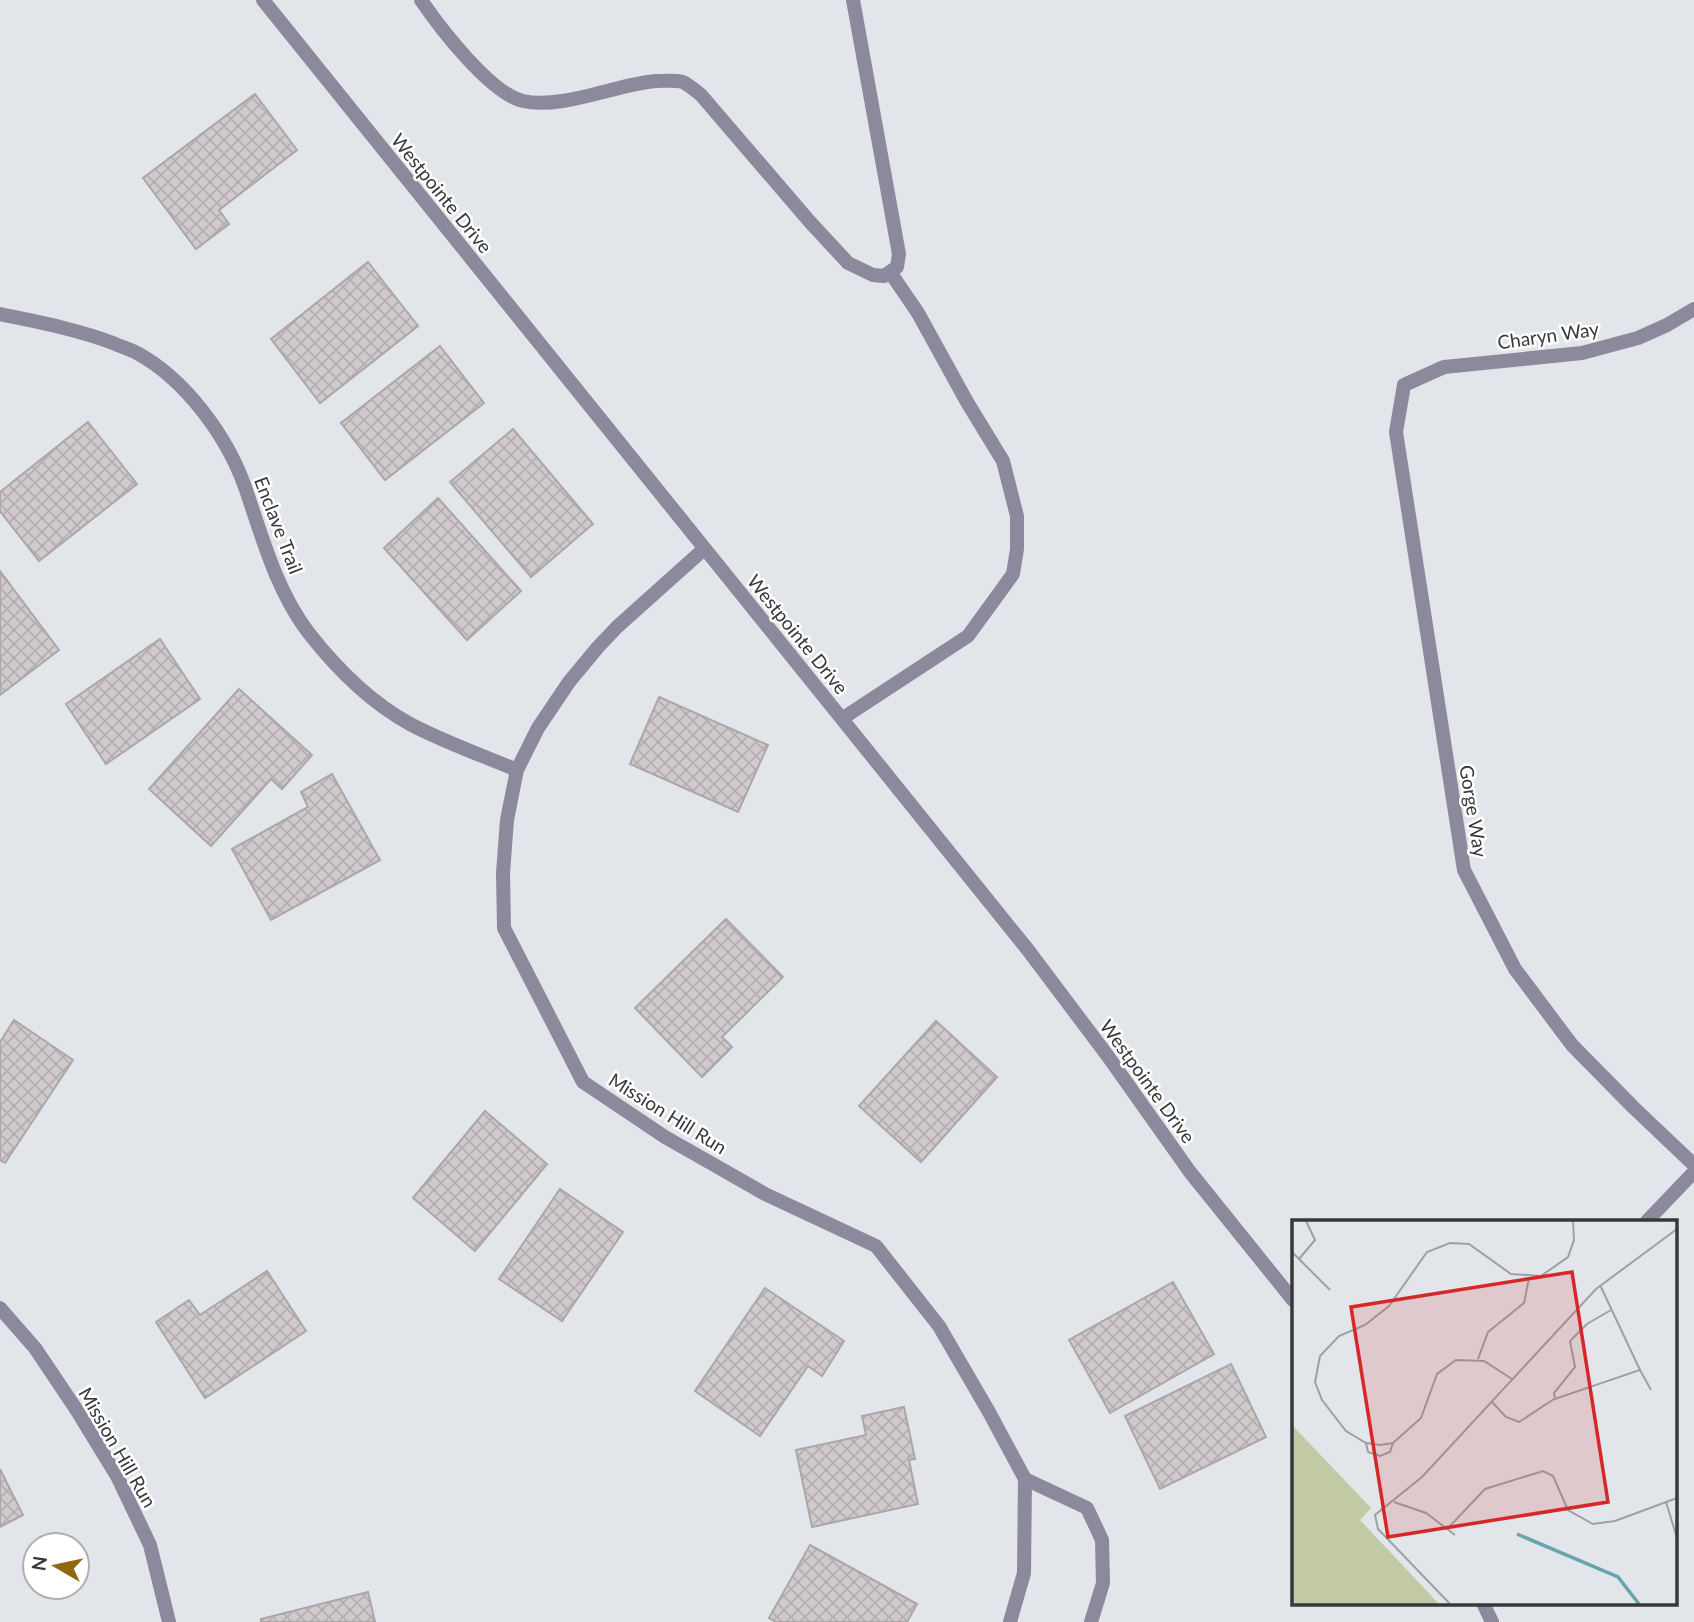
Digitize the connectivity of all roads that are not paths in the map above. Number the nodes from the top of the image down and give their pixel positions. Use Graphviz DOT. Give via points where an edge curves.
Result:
graph roads {
  1 [pos="263,0"];
  2 [pos="421,0"];
  3 [pos="853,0"];
  4 [pos="890,272"];
  5 [pos="1694,309"];
  6 [pos="0,313"];
  7 [pos="1404,385"];
  8 [pos="704,549"];
  9 [pos="843,718"];
  10 [pos="517,770"];
  11 [pos="1694,1165"];
  12 [pos="1694,1172"];
  13 [pos="1648,1220"];
  14 [pos="1292,1299"];
  15 [pos="0,1308"];
  16 [pos="1025,1479"];
  17 [pos="1483,1604"];
  18 [pos="169,1622"];
  19 [pos="1010,1622"];
  20 [pos="1091,1622"];
  21 [pos="1492,1622"];
  1 -- 8 [label="street, Westpointe Drive"];
  2 -- 4 [label="street" via="495,87 522,101 548,103 642,82 685,83 701,95 848,263 873,275"];
  3 -- 4 [label="street" via="899,254 897,267"];
  4 -- 9 [label="street" via="1003,461 1017,516 1017,548 1013,574 968,636"];
  5 -- 7 [label="street, Charyn Way" via="1638,338 1581,352 1444,367"];
  6 -- 10 [label="street, Enclave Trail" via="96,337 137,353 172,378 226,445 281,585 307,630 338,667 371,699 408,723"];
  7 -- 11 [label="street, Gorge Way" via="1396,432 1464,870 1515,969 1573,1045"];
  8 -- 9 [label="street, Westpointe Drive"];
  8 -- 10 [label="street, Mission Hill Run" via="617,627 569,682"];
  9 -- 14 [label="street, Westpointe Drive" via="1028,950 1190,1172"];
  10 -- 16 [label="street, Mission Hill Run" via="507,820 504,928 583,1082 665,1137 765,1194 876,1245 939,1326"];
  12 -- 13 [label="street"];
  15 -- 18 [label="street, Mission Hill Run" via="35,1348 117,1476 150,1545"];
  16 -- 19 [label="street, Mission Hill Run" via="1024,1573"];
  16 -- 20 [label="street" via="1087,1508 1097,1529 1102,1540 1103,1583"];
  17 -- 21 [label="street"];
}
